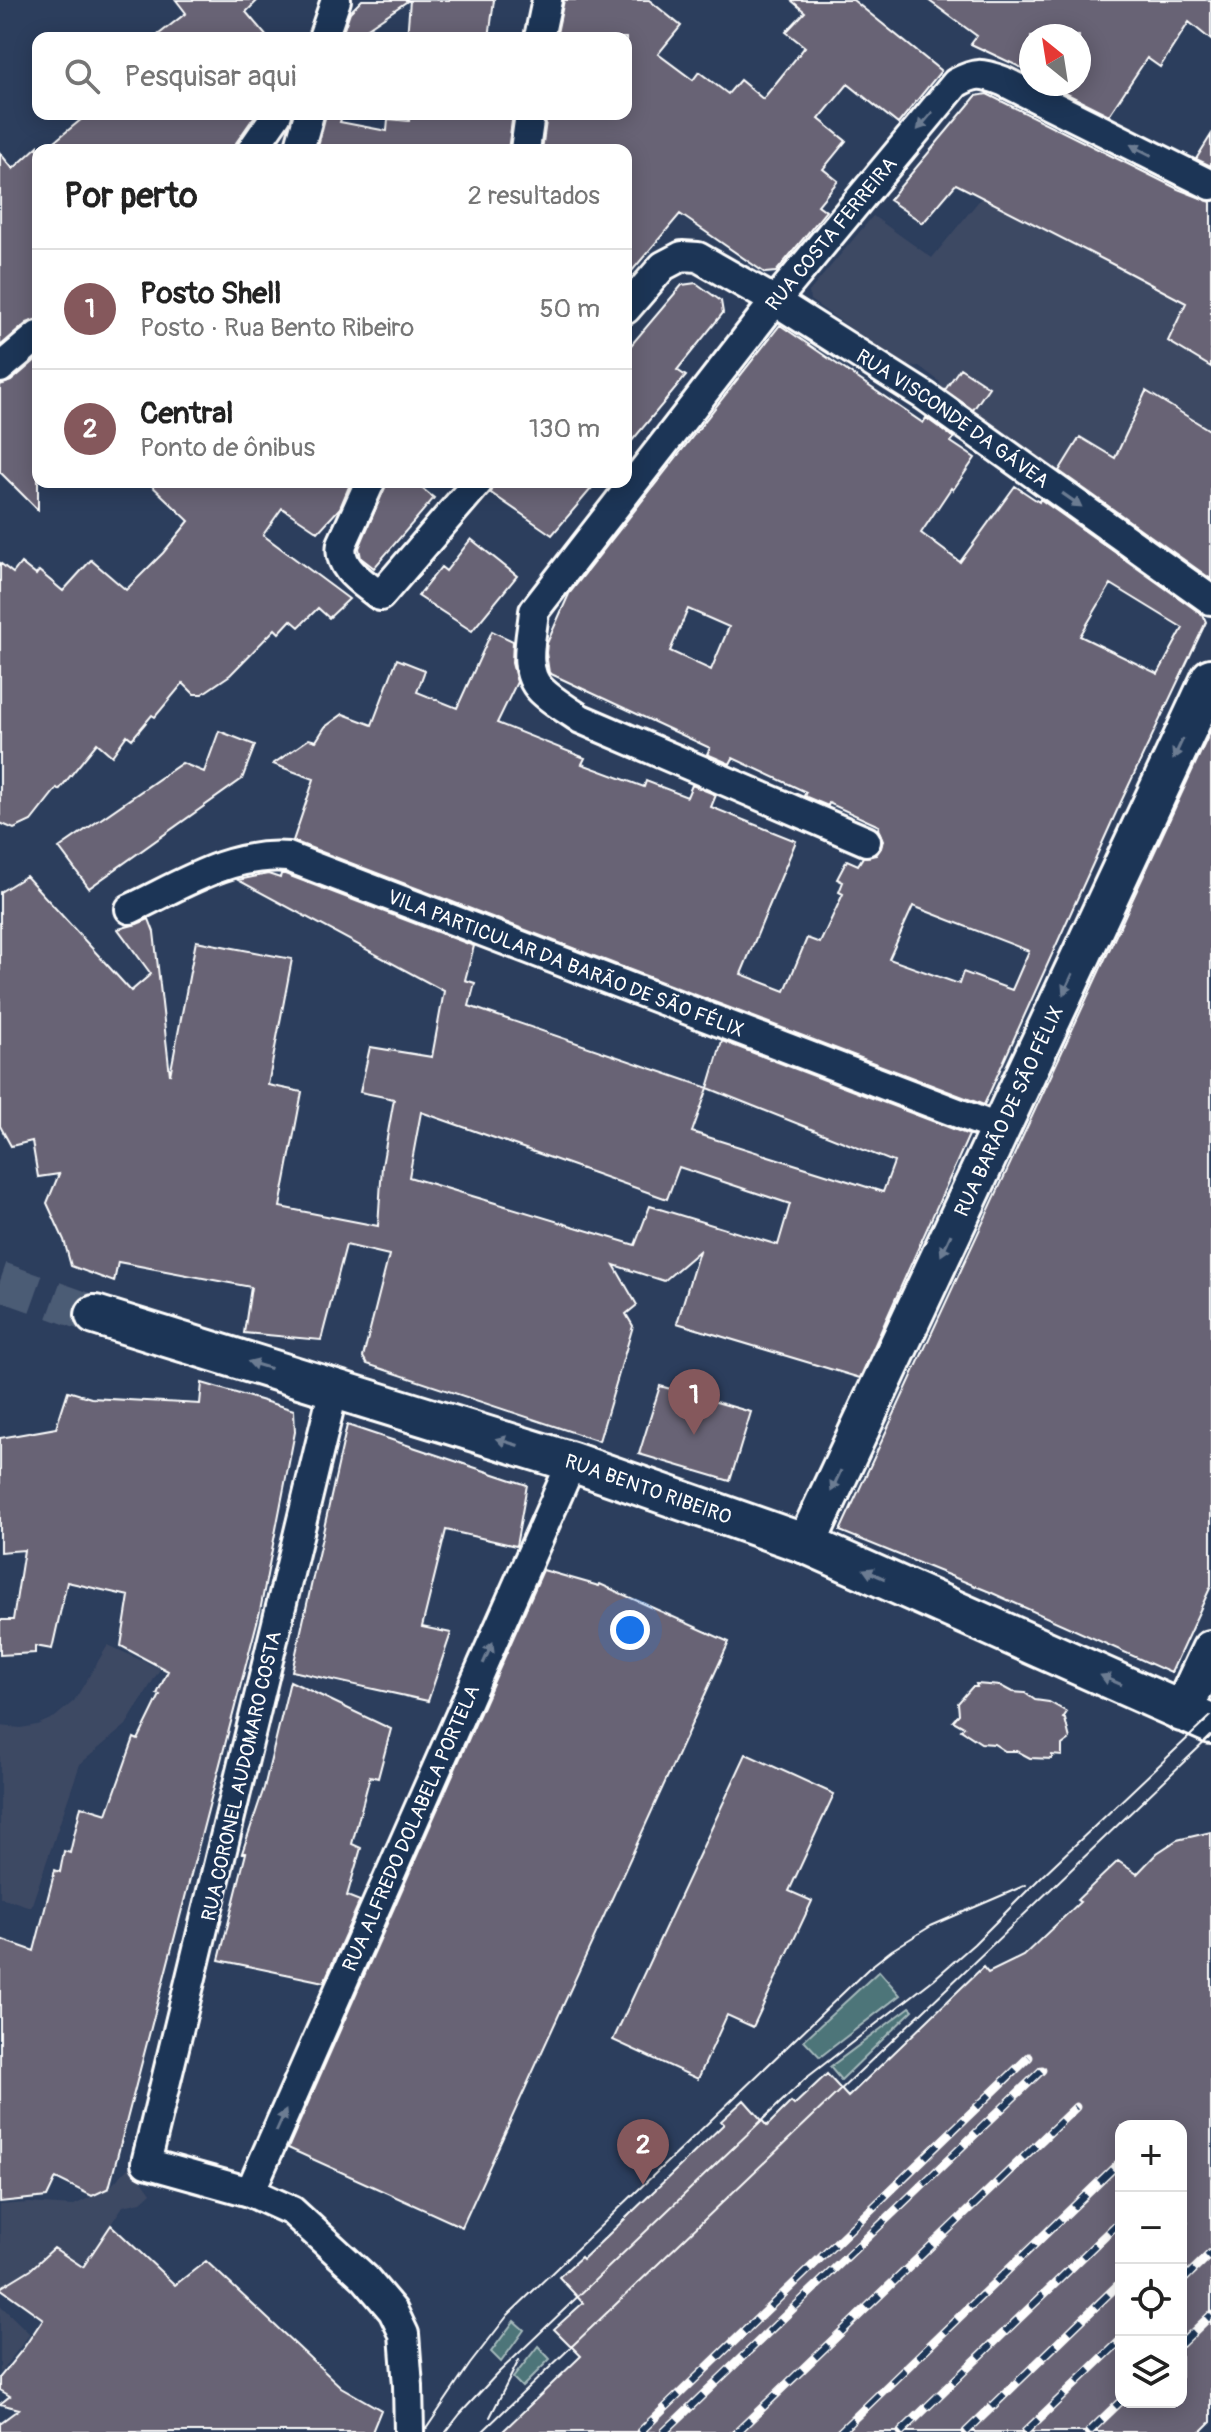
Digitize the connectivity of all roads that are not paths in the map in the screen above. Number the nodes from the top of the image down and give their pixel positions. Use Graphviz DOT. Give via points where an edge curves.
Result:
graph roads {
  1 [pos="335,0"];
  2 [pos="547,0"];
  3 [pos="325,32"];
  4 [pos="540,32"];
  5 [pos="273,120"];
  6 [pos="307,120"];
  7 [pos="529,120"];
  8 [pos="256,144"];
  9 [pos="301,144"];
  10 [pos="526,144"];
  11 [pos="1211,185"];
  12 [pos="775,301"];
  13 [pos="632,302"];
  14 [pos="32,341"];
  15 [pos="0,368"];
  16 [pos="632,485"];
  17 [pos="367,488"];
  18 [pos="473,488"];
  19 [pos="630,488"];
  20 [pos="1211,600"];
  21 [pos="1211,678"];
  22 [pos="866,841"];
  23 [pos="130,909"];
  24 [pos="1000,1129"];
  25 [pos="95,1315"];
  26 [pos="334,1388"];
  27 [pos="572,1462"];
  28 [pos="806,1544"];
  29 [pos="1211,1650"];
  30 [pos="1197,1718"];
  31 [pos="250,2192"];
  32 [pos="409,2432"];
  1 -- 3 [label="street"];
  2 -- 4 [label="street"];
  5 -- 8 [label="street"];
  6 -- 9 [label="street"];
  7 -- 10 [label="street"];
  11 -- 12 [label="street, RUA COSTA FERREIRA, one-way" via="1003,81 983,73 969,75 956,83"];
  12 -- 13 [label="street, RUA VISCONDE DA GÁVEA" via="698,257 682,256 663,266"];
  12 -- 16 [label="street, RUA COSTA FERREIRA"];
  12 -- 20 [label="street, RUA VISCONDE DA GÁVEA, one-way" via="925,396"];
  14 -- 15 [label="street"];
  17 -- 18 [label="street" via="340,555 345,566 380,596"];
  19 -- 22 [label="street, RUA COSTA FERREIRA" via="534,611 530,674 540,689 581,719"];
  21 -- 24 [label="street, RUA BARÃO DE SÃO FÉLIX, one-way"];
  23 -- 24 [label="street, VILA PARTICULAR DA BARÃO DE SÃO FÉLIX" via="242,859 288,857"];
  24 -- 28 [label="street, RUA BARÃO DE SÃO FÉLIX, one-way"];
  26 -- 25 [label="street, RUA BENTO RIBEIRO, one-way"];
  27 -- 26 [label="street, RUA BENTO RIBEIRO, one-way"];
  26 -- 31 [label="street, RUA CORONEL AUDOMARO COSTA" via="146,2163"];
  27 -- 28 [label="street, RUA BENTO RIBEIRO"];
  31 -- 27 [label="street, RUA ALFREDO DOLABELA PORTELA, one-way"];
  30 -- 28 [label="street, RUA BENTO RIBEIRO, one-way"];
  29 -- 30 [label="street"];
  31 -- 32 [label="street" via="292,2211 393,2311 404,2334"];
}
